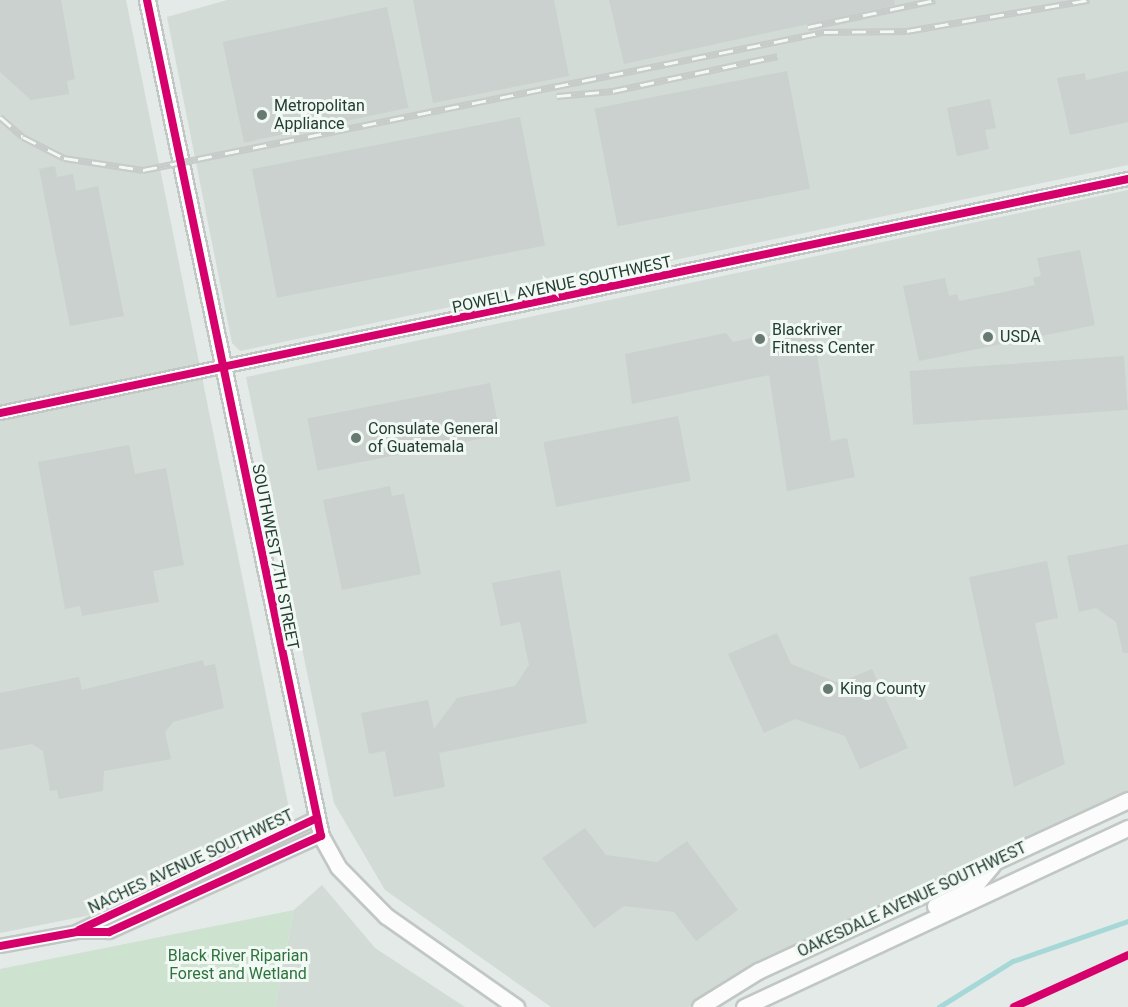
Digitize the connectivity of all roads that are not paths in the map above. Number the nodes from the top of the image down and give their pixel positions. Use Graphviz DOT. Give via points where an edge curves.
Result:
graph roads {
  1 [pos="147,0"];
  2 [pos="1128,179"];
  3 [pos="225,367"];
  4 [pos="0,413"];
  5 [pos="1128,800"];
  6 [pos="317,818"];
  7 [pos="1128,828"];
  8 [pos="321,836"];
  9 [pos="995,862"];
  10 [pos="77,932"];
  11 [pos="0,946"];
  12 [pos="851,956"];
  13 [pos="516,1007"];
  14 [pos="700,1007"];
  15 [pos="744,1007"];
  1 -- 3 [label="street, SOUTHWEST 7TH STREET"];
  2 -- 3 [label="street, POWELL AVENUE SOUTHWEST"];
  3 -- 4 [label="street, POWELL AVENUE SOUTHWEST"];
  3 -- 6 [label="street, SOUTHWEST 7TH STREET"];
  5 -- 9 [label="street, OAKESDALE AVENUE SOUTHWEST"];
  6 -- 8 [label="street, SOUTHWEST 7TH STREET"];
  6 -- 10 [label="street, NACHES AVENUE SOUTHWEST"];
  7 -- 12 [label="street, OAKESDALE AVENUE SOUTHWEST"];
  8 -- 10 [label="street, NACHES AVENUE SOUTHWEST" via="109,932"];
  8 -- 13 [label="street, SOUTHWEST 7TH STREET" via="338,867 386,916"];
  9 -- 12 [label="street" via="973,888 868,938"];
  9 -- 14 [label="street, OAKESDALE AVENUE SOUTHWEST" via="758,971"];
  10 -- 11 [label="street, NACHES AVENUE SOUTHWEST"];
  12 -- 15 [label="street, OAKESDALE AVENUE SOUTHWEST"];
}
